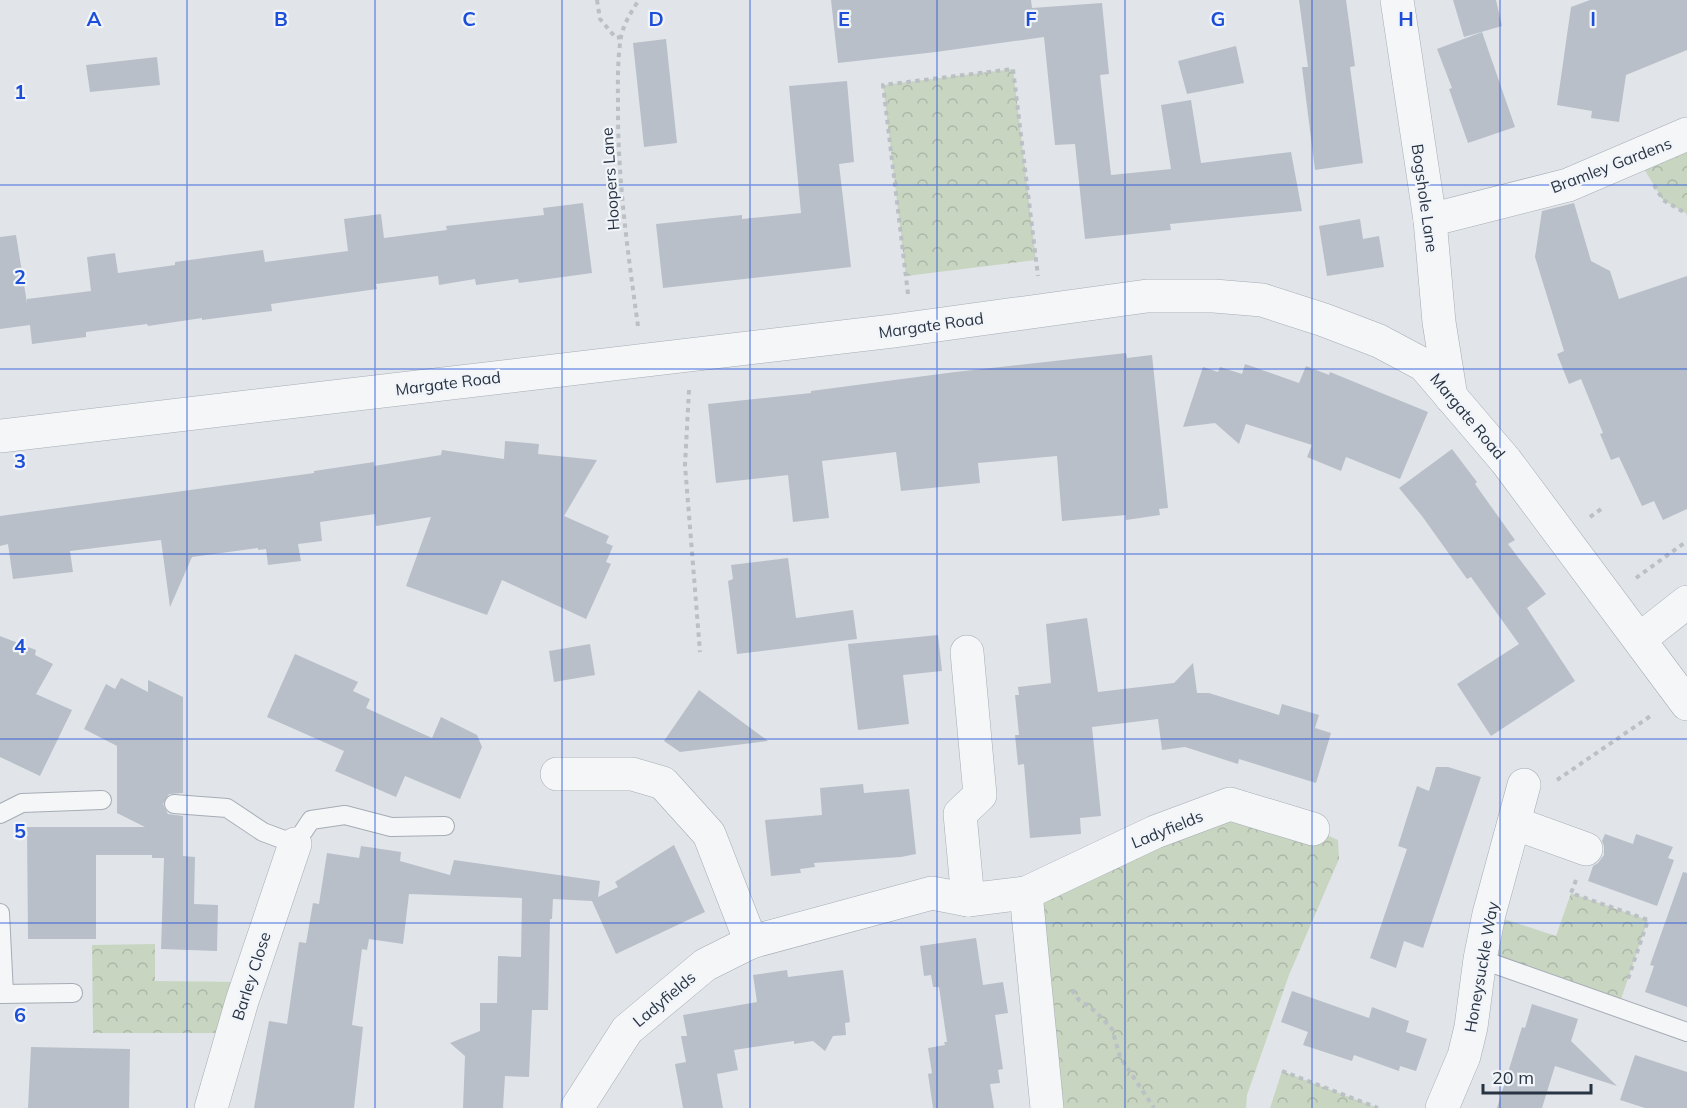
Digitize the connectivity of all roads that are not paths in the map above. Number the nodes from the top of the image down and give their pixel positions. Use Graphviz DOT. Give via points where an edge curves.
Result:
graph roads {
  1 [pos="1397,0"];
  2 [pos="1687,134"];
  3 [pos="1430,220"];
  4 [pos="1451,397"];
  5 [pos="0,436"];
  6 [pos="1687,602"];
  7 [pos="1640,639"];
  8 [pos="967,652"];
  9 [pos="1684,700"];
  10 [pos="557,774"];
  11 [pos="1524,785"];
  12 [pos="102,800"];
  13 [pos="174,804"];
  14 [pos="0,814"];
  15 [pos="1514,823"];
  16 [pos="445,826"];
  17 [pos="1313,829"];
  18 [pos="295,844"];
  19 [pos="1586,849"];
  20 [pos="1026,893"];
  21 [pos="968,900"];
  22 [pos="0,913"];
  23 [pos="751,942"];
  24 [pos="1480,959"];
  25 [pos="73,993"];
  26 [pos="2,994"];
  27 [pos="1687,1032"];
  28 [pos="211,1108"];
  29 [pos="577,1108"];
  30 [pos="1047,1108"];
  31 [pos="1442,1108"];
  1 -- 3 [label="street, Bogshole Lane"];
  2 -- 3 [label="street, Bramley Gardens" via="1568,185"];
  3 -- 4 [label="street, Bogshole Lane" via="1439,322"];
  4 -- 5 [label="street, Margate Road" via="1424,365 1324,320 1262,300 1147,296 913,328"];
  4 -- 7 [label="street, Margate Road" via="1506,461"];
  6 -- 7 [label="street"];
  7 -- 9 [label="street, Margate Road"];
  8 -- 21 [label="street" via="980,795 960,814"];
  10 -- 23 [label="street" via="632,774 663,783 710,834"];
  11 -- 15 [label="street, Honeysuckle Way"];
  12 -- 14 [label="lane" via="22,803"];
  13 -- 18 [label="lane" via="227,808 263,832"];
  15 -- 19 [label="street"];
  15 -- 24 [label="street, Honeysuckle Way"];
  16 -- 18 [label="lane" via="391,827 345,815 312,820"];
  17 -- 20 [label="street, Ladyfields" via="1230,804 1155,832"];
  18 -- 28 [label="street, Barley Close"];
  20 -- 21 [label="street, Ladyfields"];
  20 -- 30 [label="street"];
  21 -- 23 [label="street, Ladyfields" via="933,893"];
  22 -- 26 [label="lane"];
  23 -- 29 [label="street, Ladyfields" via="705,964 627,1030"];
  24 -- 27 [label="lane"];
  24 -- 31 [label="street, Honeysuckle Way" via="1464,1056"];
  25 -- 26 [label="lane"];
}
